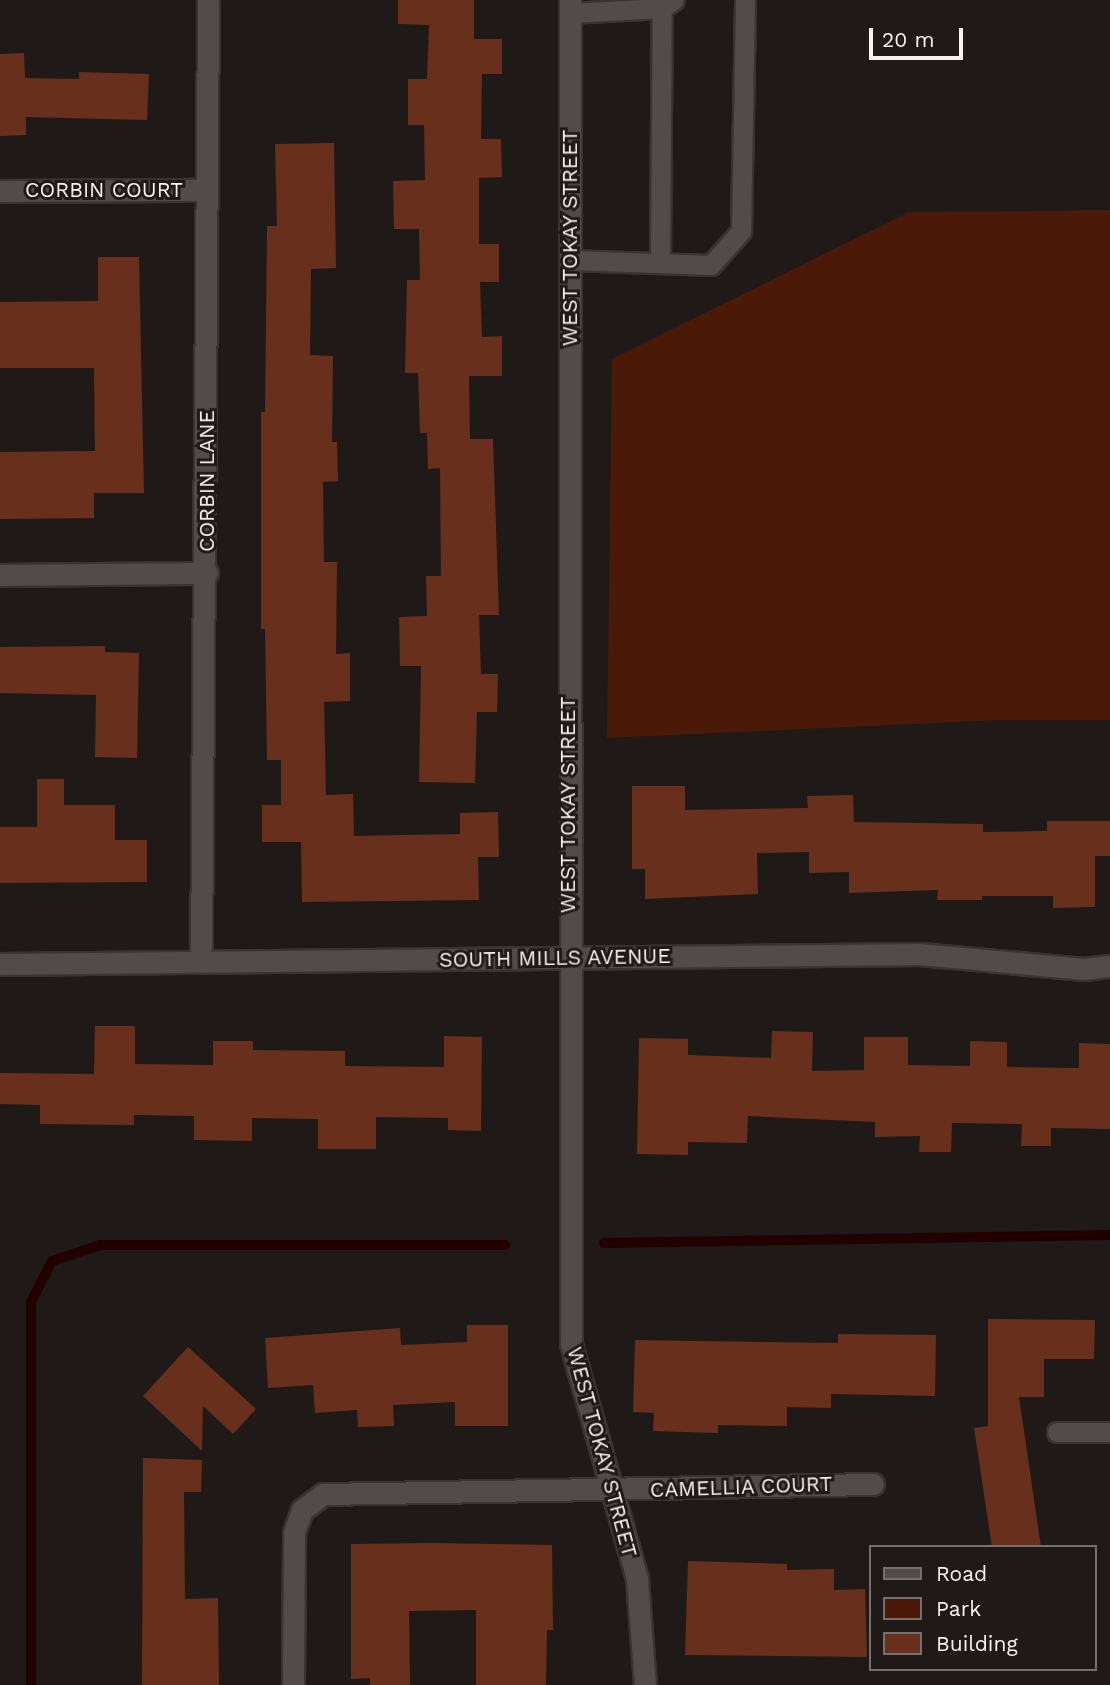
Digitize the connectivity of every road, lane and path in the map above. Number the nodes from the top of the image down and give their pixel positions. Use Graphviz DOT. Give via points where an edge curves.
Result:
graph roads {
  1 [pos="208,0"];
  2 [pos="745,0"];
  3 [pos="668,4"];
  4 [pos="570,6"];
  5 [pos="207,190"];
  6 [pos="0,191"];
  7 [pos="570,260"];
  8 [pos="660,263"];
  9 [pos="207,573"];
  10 [pos="0,575"];
  11 [pos="568,958"];
  12 [pos="201,962"];
  13 [pos="0,964"];
  14 [pos="1110,966"];
  15 [pos="1057,1432"];
  16 [pos="1110,1432"];
  17 [pos="873,1484"];
  18 [pos="611,1491"];
  19 [pos="293,1685"];
  20 [pos="645,1685"];
  1 -- 5 [label="street, CORBIN LANE"];
  2 -- 8 [label="lane" via="741,232 711,265"];
  3 -- 4 [label="lane"];
  3 -- 8 [label="lane"];
  4 -- 7 [label="street, WEST TOKAY STREET"];
  5 -- 6 [label="street, CORBIN COURT"];
  5 -- 9 [label="street, CORBIN LANE"];
  7 -- 8 [label="lane"];
  7 -- 11 [label="street, WEST TOKAY STREET"];
  9 -- 10 [label="street"];
  9 -- 12 [label="street, CORBIN LANE"];
  11 -- 12 [label="street, SOUTH MILLS AVENUE"];
  11 -- 14 [label="street, SOUTH MILLS AVENUE" via="919,954 1084,969"];
  11 -- 18 [label="street, WEST TOKAY STREET" via="571,1344"];
  12 -- 13 [label="street, SOUTH MILLS AVENUE"];
  15 -- 16 [label="lane"];
  17 -- 18 [label="street, CAMELLIA COURT"];
  18 -- 19 [label="street, CAMELLIA COURT" via="323,1494 302,1510 294,1532"];
  18 -- 20 [label="street, WEST TOKAY STREET" via="637,1578"];
}
